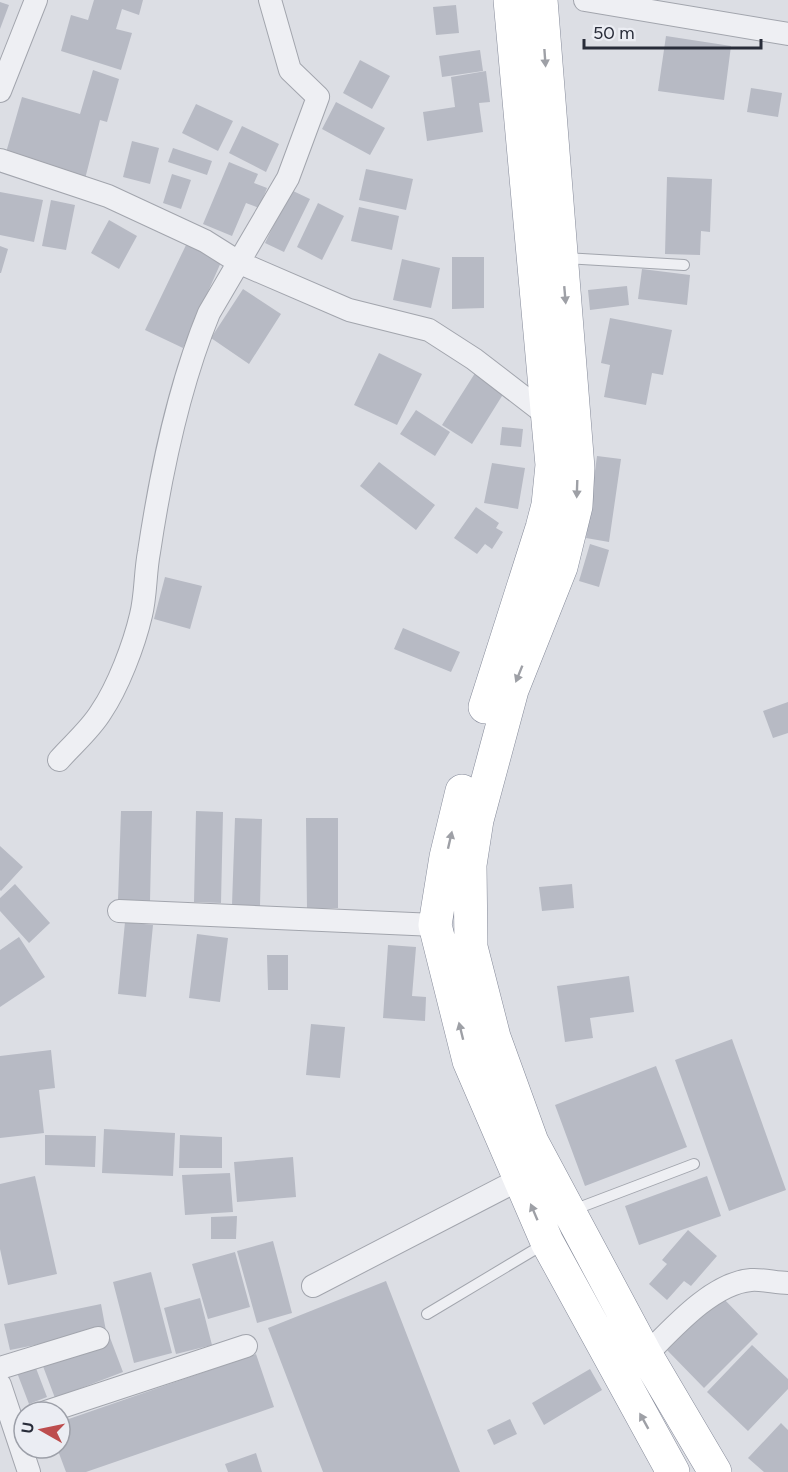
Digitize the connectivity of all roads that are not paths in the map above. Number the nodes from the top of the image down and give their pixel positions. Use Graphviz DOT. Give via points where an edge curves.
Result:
graph roads {
  1 [pos="36,0"];
  2 [pos="270,0"];
  3 [pos="510,0"];
  4 [pos="541,0"];
  5 [pos="595,1"];
  6 [pos="788,34"];
  7 [pos="0,92"];
  8 [pos="0,160"];
  9 [pos="562,258"];
  10 [pos="240,263"];
  11 [pos="684,265"];
  12 [pos="548,416"];
  13 [pos="59,760"];
  14 [pos="120,911"];
  15 [pos="435,925"];
  16 [pos="693,1164"];
  17 [pos="519,1179"];
  18 [pos="570,1211"];
  19 [pos="547,1242"];
  20 [pos="788,1283"];
  21 [pos="313,1286"];
  22 [pos="427,1314"];
  23 [pos="98,1338"];
  24 [pos="246,1346"];
  25 [pos="646,1355"];
  26 [pos="0,1368"];
  27 [pos="0,1385"];
  28 [pos="72,1403"];
  29 [pos="12,1409"];
  30 [pos="673,1472"];
  31 [pos="715,1472"];
  1 -- 7 [label="street"];
  2 -- 10 [label="street" via="290,70 318,97 288,178"];
  3 -- 12 [label="highway"];
  4 -- 9 [label="highway, one-way"];
  5 -- 6 [label="street"];
  8 -- 10 [label="street" via="108,196 205,241"];
  9 -- 11 [label="lane"];
  9 -- 18 [label="highway, one-way" via="578,468 576,506 561,567 512,690 477,820 468,909 471,946 494,1037 532,1142"];
  10 -- 12 [label="street" via="349,310 429,330"];
  10 -- 13 [label="street" via="209,313 193,356 148,552 141,615 130,647 101,713"];
  15 -- 12 [label="highway, one-way" via="463,786 548,505 552,465"];
  14 -- 15 [label="street"];
  17 -- 15 [label="highway, one-way" via="469,1060"];
  16 -- 18 [label="lane"];
  19 -- 17 [label="highway, one-way"];
  17 -- 21 [label="street"];
  18 -- 25 [label="highway"];
  19 -- 22 [label="lane"];
  30 -- 19 [label="highway, one-way"];
  20 -- 25 [label="street" via="751,1280 729,1285 683,1318"];
  23 -- 26 [label="street"];
  24 -- 28 [label="street"];
  25 -- 31 [label="highway"];
  27 -- 29 [label="street"];
}
